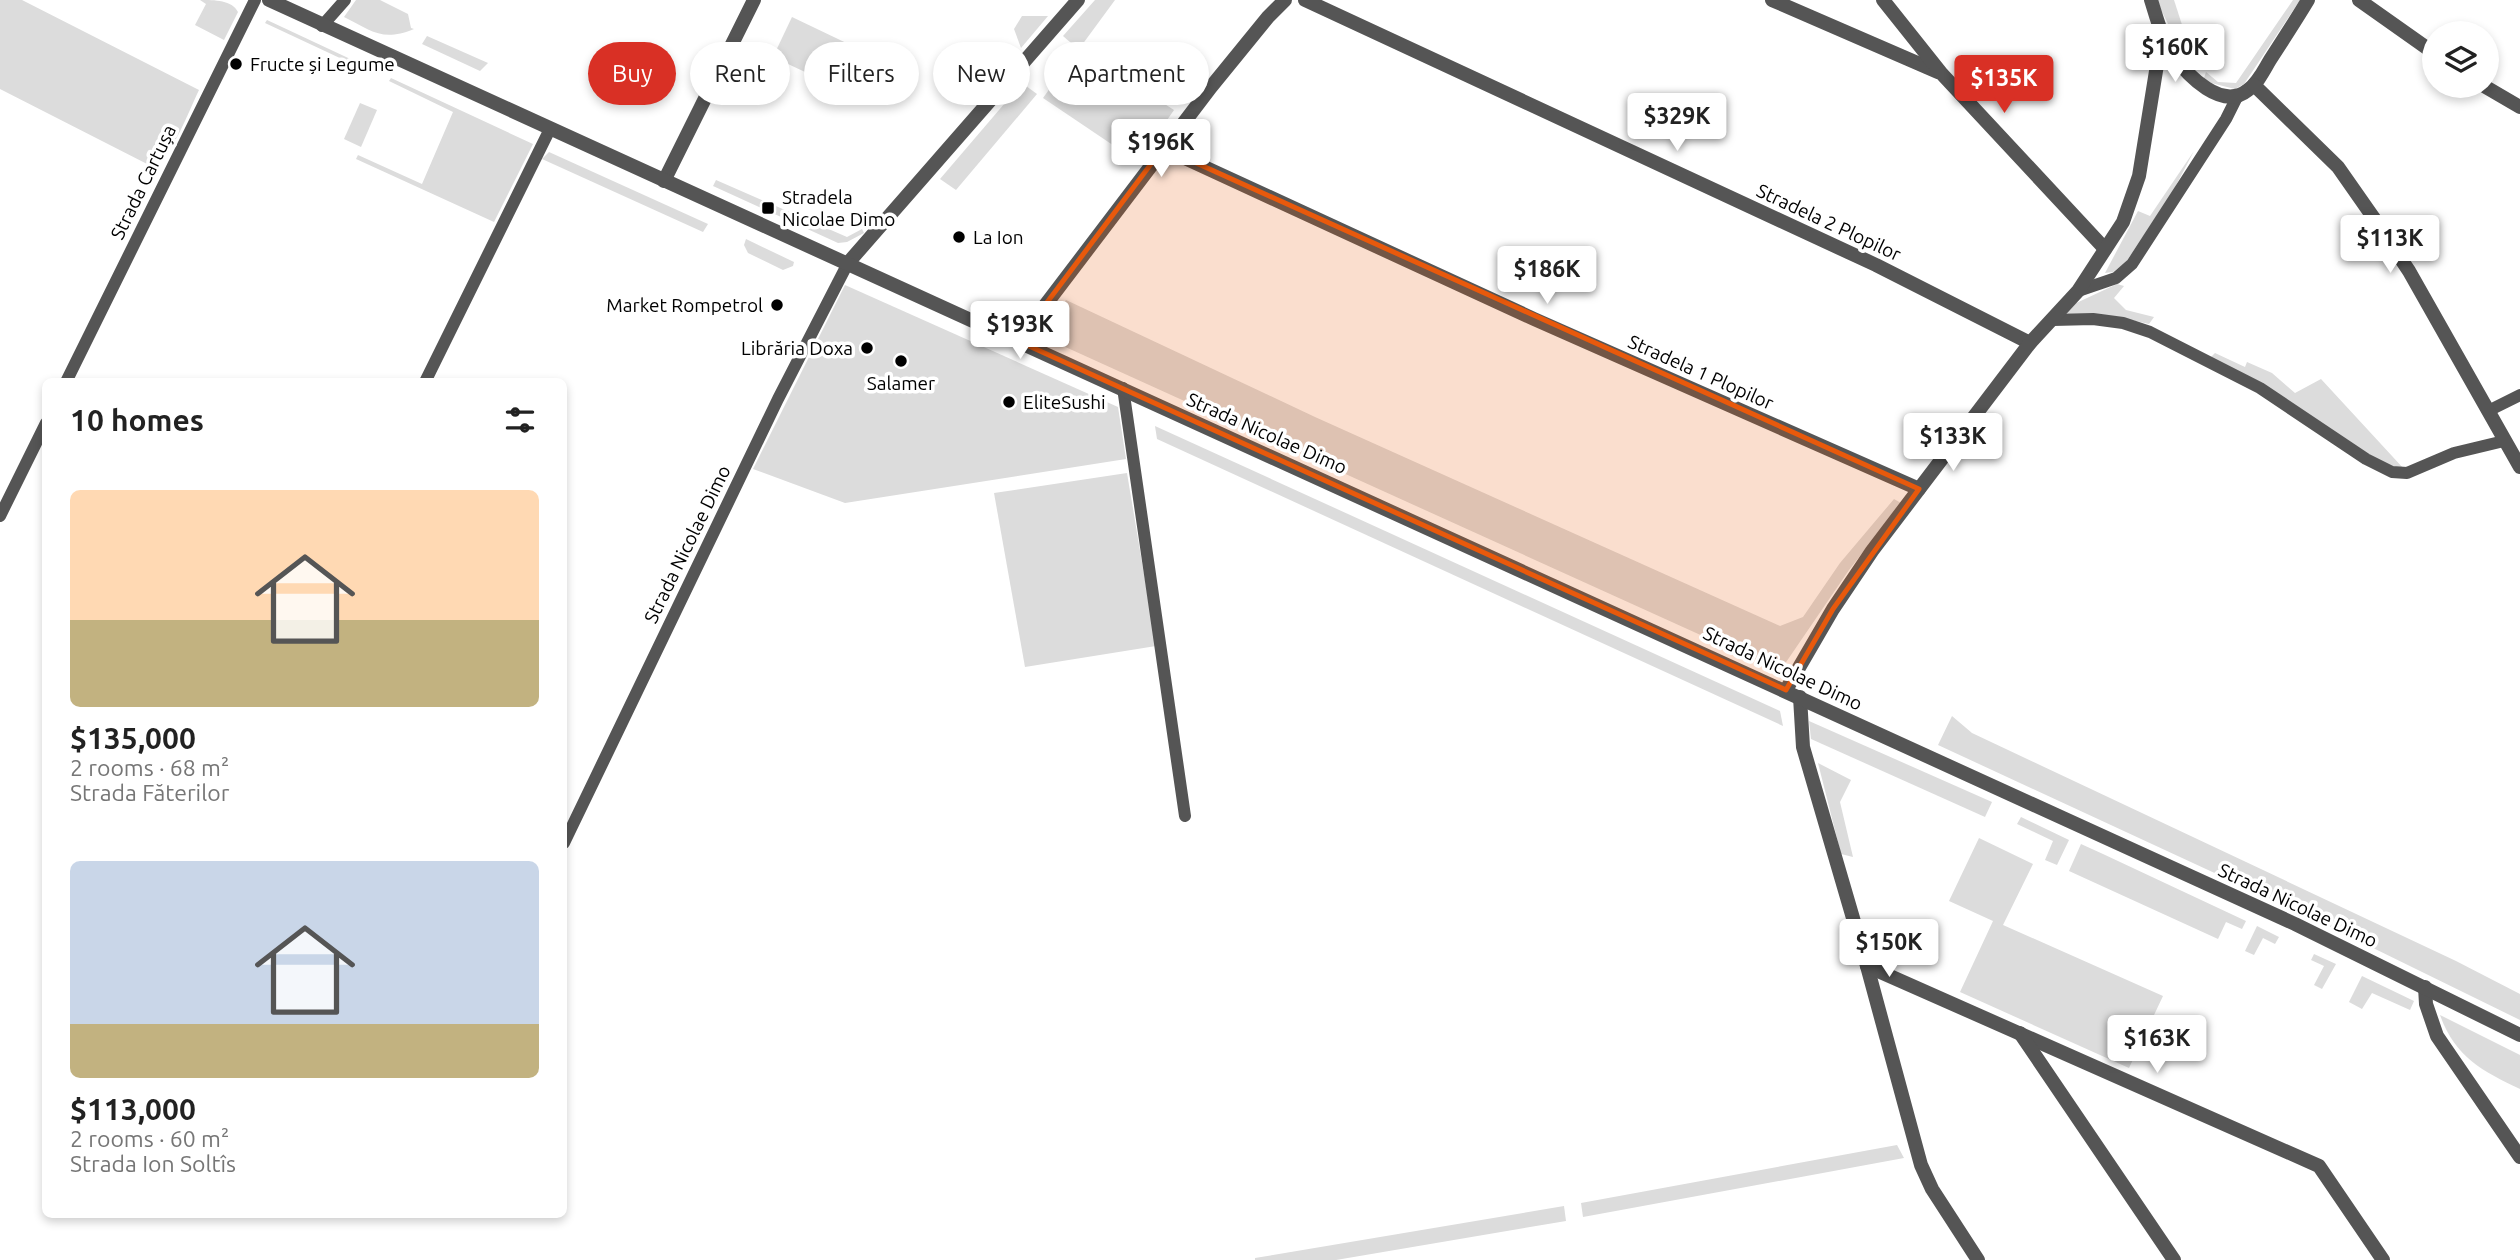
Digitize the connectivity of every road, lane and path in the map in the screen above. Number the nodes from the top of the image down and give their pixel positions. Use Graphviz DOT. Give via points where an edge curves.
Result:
graph roads {
  1 [pos="255,0"];
  2 [pos="269,0"];
  3 [pos="345,0"];
  4 [pos="754,0"];
  5 [pos="1078,0"];
  6 [pos="1285,0"];
  7 [pos="1306,0"];
  8 [pos="1772,0"];
  9 [pos="1883,0"];
  10 [pos="2151,0"];
  11 [pos="2308,0"];
  12 [pos="2359,0"];
  13 [pos="322,26"];
  14 [pos="2162,34"];
  15 [pos="2422,45"];
  16 [pos="1942,74"];
  17 [pos="2246,91"];
  18 [pos="2499,95"];
  19 [pos="2520,107"];
  20 [pos="550,129"];
  21 [pos="1163,148"];
  22 [pos="664,181"];
  23 [pos="2105,249"];
  24 [pos="848,263"];
  25 [pos="2078,291"];
  26 [pos="2053,320"];
  27 [pos="1018,341"];
  28 [pos="2030,343"];
  29 [pos="68,378"];
  30 [pos="427,378"];
  31 [pos="1123,388"];
  32 [pos="2520,395"];
  33 [pos="2488,411"];
  34 [pos="42,431"];
  35 [pos="2504,441"];
  36 [pos="2520,467"];
  37 [pos="1919,489"];
  38 [pos="0,516"];
  39 [pos="1793,693"];
  40 [pos="1185,816"];
  41 [pos="567,837"];
  42 [pos="1867,966"];
  43 [pos="2424,987"];
  44 [pos="2020,1033"];
  45 [pos="2520,1035"];
  46 [pos="2520,1157"];
  47 [pos="1978,1260"];
  48 [pos="2174,1260"];
  49 [pos="2382,1260"];
  1 -- 29 [label="lane, Strada Cartușa"];
  2 -- 13 [label="street, Strada Nicolae Dimo"];
  3 -- 13 [label="lane"];
  4 -- 22 [label="street"];
  5 -- 24 [label="street"];
  6 -- 21 [label="street"];
  7 -- 28 [label="street, Stradela 2 Plopilor" via="1876,265"];
  8 -- 16 [label="street"];
  9 -- 16 [label="street"];
  10 -- 14 [label="street"];
  11 -- 17 [label="street"];
  12 -- 15 [label="street"];
  13 -- 20 [label="street, Strada Nicolae Dimo"];
  14 -- 17 [label="street" via="2173,55 2205,87 2219,96"];
  14 -- 23 [label="street" via="2139,176 2123,222"];
  16 -- 23 [label="street"];
  17 -- 25 [label="lane" via="2132,264 2116,278"];
  17 -- 33 [label="street" via="2338,167 2409,271"];
  18 -- 19 [label="street"];
  20 -- 22 [label="street, Strada Nicolae Dimo"];
  20 -- 30 [label="lane"];
  21 -- 27 [label="street"];
  21 -- 37 [label="street, Stradela 1 Plopilor"];
  22 -- 24 [label="street, Strada Nicolae Dimo"];
  23 -- 25 [label="street"];
  24 -- 27 [label="street, Strada Nicolae Dimo"];
  24 -- 41 [label="lane, Strada Nicolae Dimo"];
  25 -- 26 [label="street"];
  26 -- 28 [label="street"];
  26 -- 35 [label="lane" via="2093,319 2150,332 2260,388 2392,472 2407,473 2454,453"];
  27 -- 31 [label="street, Strada Nicolae Dimo"];
  28 -- 37 [label="street"];
  31 -- 39 [label="street, Strada Nicolae Dimo"];
  31 -- 40 [label="lane"];
  32 -- 33 [label="lane"];
  33 -- 35 [label="street"];
  34 -- 38 [label="lane"];
  35 -- 36 [label="street"];
  37 -- 39 [label="street" via="1833,609"];
  39 -- 42 [label="street" via="1803,747"];
  39 -- 43 [label="street, Strada Nicolae Dimo"];
  42 -- 44 [label="street"];
  42 -- 47 [label="street" via="1922,1165 1932,1189"];
  43 -- 45 [label="street, Strada Nicolae Dimo"];
  43 -- 46 [label="street" via="2437,1036"];
  44 -- 48 [label="street"];
  44 -- 49 [label="street" via="2319,1166"];
}
